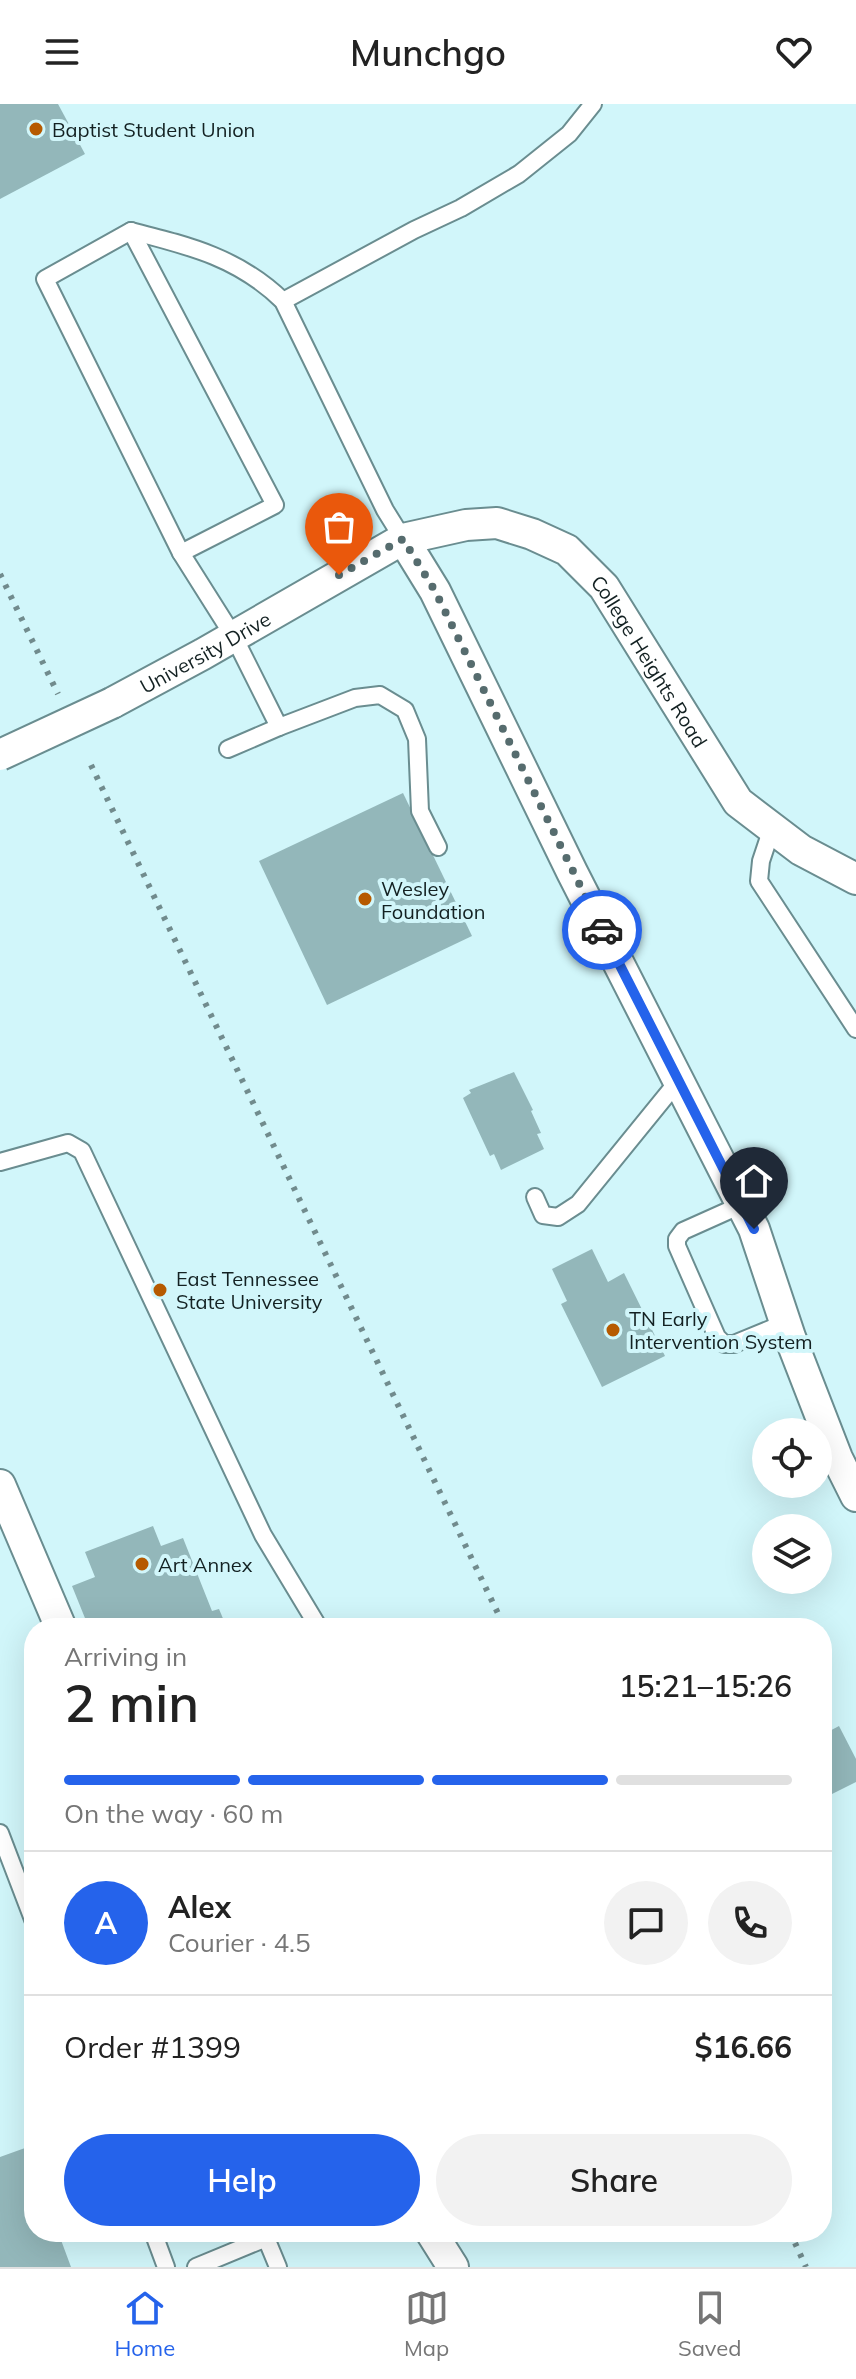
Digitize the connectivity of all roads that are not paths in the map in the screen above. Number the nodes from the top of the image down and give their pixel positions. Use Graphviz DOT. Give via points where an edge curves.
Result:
graph roads {
  1 [pos="593,104"];
  2 [pos="131,231"];
  3 [pos="283,301"];
  4 [pos="403,539"];
  5 [pos="181,553"];
  6 [pos="234,637"];
  7 [pos="279,727"];
  8 [pos="228,749"];
  9 [pos="0,755"];
  10 [pos="772,828"];
  11 [pos="438,847"];
  12 [pos="856,879"];
  13 [pos="856,1029"];
  14 [pos="678,1081"];
  15 [pos="0,1162"];
  16 [pos="535,1197"];
  17 [pos="741,1205"];
  18 [pos="785,1323"];
  19 [pos="0,1485"];
  20 [pos="856,1496"];
  21 [pos="57,1618"];
  22 [pos="313,1618"];
  23 [pos="0,1833"];
  24 [pos="24,1896"];
  25 [pos="157,2242"];
  26 [pos="256,2242"];
  27 [pos="268,2242"];
  28 [pos="437,2242"];
  29 [pos="166,2267"];
  30 [pos="196,2267"];
  31 [pos="278,2267"];
  32 [pos="453,2267"];
  1 -- 3 [label="lane" via="569,134 519,174"];
  2 -- 3 [label="lane" via="222,258 262,280"];
  2 -- 5 [label="lane" via="45,279"];
  2 -- 5 [label="lane" via="275,505"];
  3 -- 4 [label="lane"];
  4 -- 6 [label="street, University Drive"];
  4 -- 10 [label="street, College Heights Road" via="497,523 567,550 604,587 738,802"];
  4 -- 14 [label="street" via="435,591"];
  5 -- 6 [label="lane"];
  6 -- 7 [label="lane"];
  6 -- 9 [label="street, University Drive, bridge"];
  7 -- 8 [label="lane"];
  7 -- 11 [label="lane" via="368,696 380,695 405,710 417,739 420,811"];
  10 -- 12 [label="street, College Heights Road"];
  10 -- 13 [label="lane" via="759,881"];
  14 -- 16 [label="lane" via="578,1204 558,1217 543,1215"];
  14 -- 17 [label="street"];
  15 -- 22 [label="lane" via="68,1143 82,1151 263,1535"];
  17 -- 18 [label="street"];
  17 -- 18 [label="lane" via="683,1231 677,1246 724,1344"];
  18 -- 20 [label="street"];
  19 -- 21 [label="street"];
  23 -- 24 [label="lane"];
  25 -- 29 [label="lane"];
  26 -- 30 [label="lane"];
  27 -- 31 [label="lane"];
  28 -- 32 [label="street"];
}
